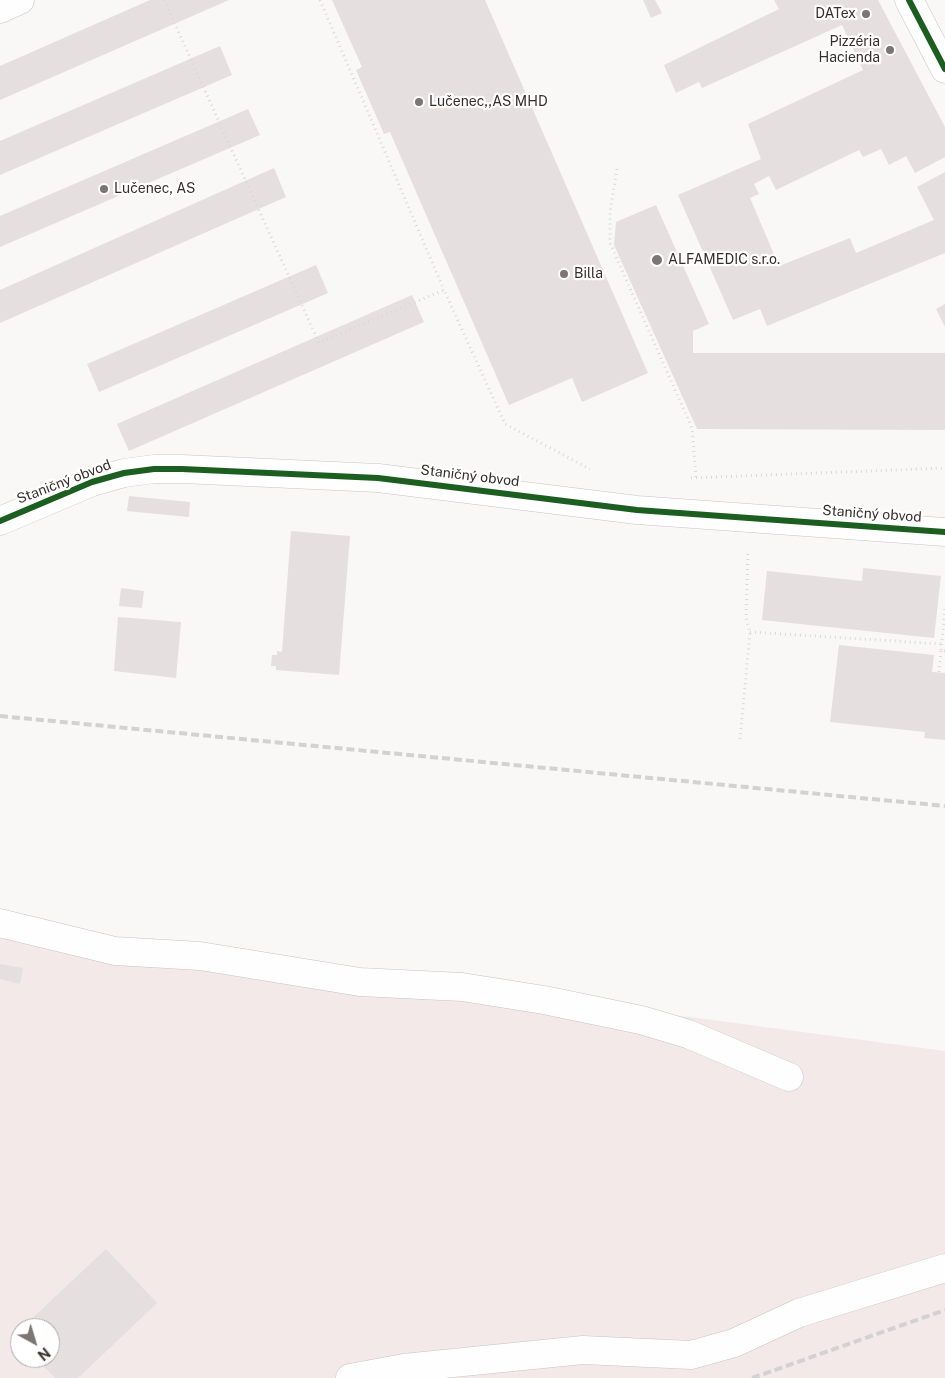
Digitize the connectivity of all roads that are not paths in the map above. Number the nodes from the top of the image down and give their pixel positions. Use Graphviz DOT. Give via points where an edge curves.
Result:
graph roads {
  1 [pos="20,0"];
  2 [pos="909,0"];
  3 [pos="0,9"];
  4 [pos="945,69"];
  5 [pos="0,521"];
  6 [pos="945,532"];
  7 [pos="0,923"];
  8 [pos="789,1077"];
  9 [pos="945,1268"];
  10 [pos="350,1378"];
  1 -- 3 [label="street"];
  2 -- 4 [label="street"];
  5 -- 6 [label="street, Staničný obvod" via="92,482 124,472 154,469 378,478 636,510"];
  7 -- 8 [label="street" via="114,951 200,956 360,982 462,987 544,1000 641,1020 688,1034"];
  9 -- 10 [label="street" via="799,1313 734,1343 692,1355 583,1350 404,1368"];
}
